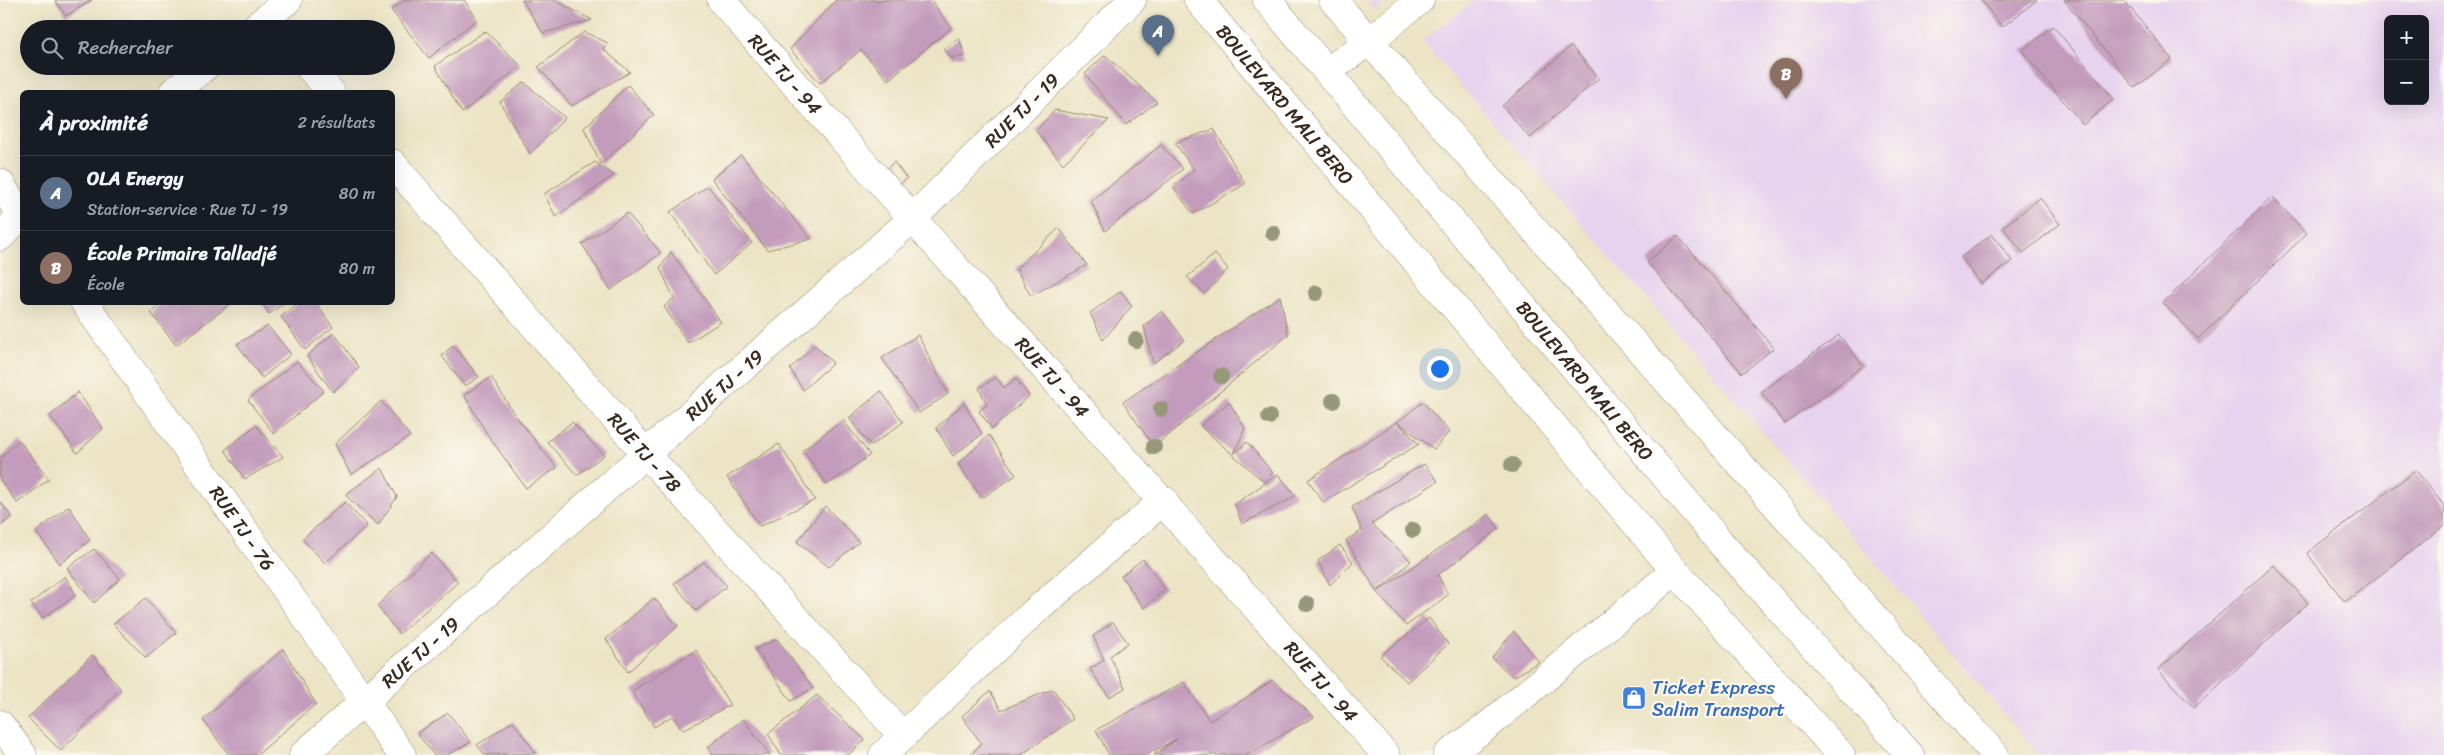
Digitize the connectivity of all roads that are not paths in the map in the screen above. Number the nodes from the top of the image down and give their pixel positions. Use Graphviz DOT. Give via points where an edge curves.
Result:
graph roads {
  1 [pos="288,0"];
  2 [pos="720,0"];
  3 [pos="1132,0"];
  4 [pos="1198,0"];
  5 [pos="1266,0"];
  6 [pos="1333,0"];
  7 [pos="1420,0"];
  8 [pos="262,19"];
  9 [pos="1368,42"];
  10 [pos="1328,71"];
  11 [pos="195,75"];
  12 [pos="316,75"];
  13 [pos="176,90"];
  14 [pos="329,90"];
  15 [pos="395,166"];
  16 [pos="0,183"];
  17 [pos="20,213"];
  18 [pos="20,218"];
  19 [pos="911,220"];
  20 [pos="0,237"];
  21 [pos="86,305"];
  22 [pos="646,454"];
  23 [pos="1164,500"];
  24 [pos="1675,571"];
  25 [pos="362,701"];
  26 [pos="0,724"];
  27 [pos="903,736"];
  28 [pos="23,755"];
  29 [pos="303,755"];
  30 [pos="402,755"];
  31 [pos="883,755"];
  32 [pos="1386,755"];
  33 [pos="1447,755"];
  34 [pos="1841,755"];
  35 [pos="1910,755"];
  36 [pos="1995,755"];
  1 -- 8 [label="street"];
  2 -- 19 [label="street, RUE TJ - 94"];
  3 -- 19 [label="street, RUE TJ - 19"];
  4 -- 24 [label="street, BOULEVARD MALI BERO"];
  5 -- 10 [label="street, BOULEVARD MALI BERO"];
  6 -- 9 [label="street"];
  7 -- 9 [label="street"];
  9 -- 10 [label="street"];
  9 -- 36 [label="street"];
  10 -- 35 [label="street, BOULEVARD MALI BERO" via="1720,542"];
  11 -- 13 [label="street"];
  12 -- 14 [label="street"];
  15 -- 22 [label="street, RUE TJ - 78"];
  16 -- 17 [label="street"];
  18 -- 20 [label="street"];
  19 -- 22 [label="street, RUE TJ - 19"];
  19 -- 23 [label="street, RUE TJ - 94"];
  21 -- 25 [label="street, RUE TJ - 76"];
  22 -- 25 [label="street, RUE TJ - 19"];
  22 -- 27 [label="street, RUE TJ - 78"];
  23 -- 27 [label="street" via="1033,614"];
  23 -- 32 [label="street, RUE TJ - 94"];
  24 -- 33 [label="street" via="1486,727"];
  24 -- 34 [label="street, BOULEVARD MALI BERO"];
  25 -- 29 [label="street, RUE TJ - 19"];
  25 -- 30 [label="street, RUE TJ - 76"];
  26 -- 28 [label="street"];
  27 -- 31 [label="street"];
}
